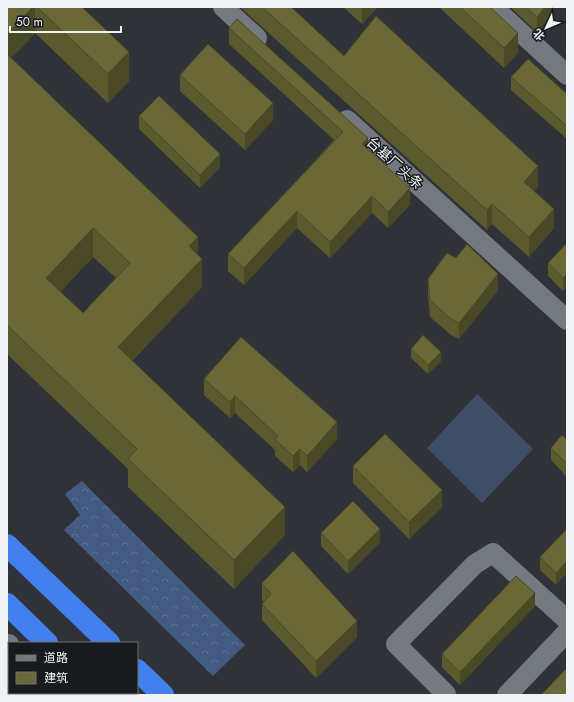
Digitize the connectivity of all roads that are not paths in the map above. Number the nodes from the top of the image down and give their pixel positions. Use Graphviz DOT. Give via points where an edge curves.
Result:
graph roads {
  1 [pos="223,7"];
  2 [pos="493,7"];
  3 [pos="270,49"];
  4 [pos="567,75"];
  5 [pos="334,108"];
  6 [pos="567,320"];
  7 [pos="7,545"];
  8 [pos="7,604"];
  9 [pos="567,620"];
  10 [pos="567,632"];
  11 [pos="46,642"];
  12 [pos="108,642"];
  13 [pos="138,671"];
  14 [pos="446,694"];
  15 [pos="163,695"];
  16 [pos="507,695"];
  1 -- 3 [label="street"];
  2 -- 4 [label="street"];
  5 -- 6 [label="street, 台基厂头条"];
  7 -- 12 [label="highway"];
  8 -- 11 [label="highway"];
  9 -- 14 [label="street" via="493,553 476,564 396,644"];
  10 -- 16 [label="street"];
  13 -- 15 [label="highway"];
}
